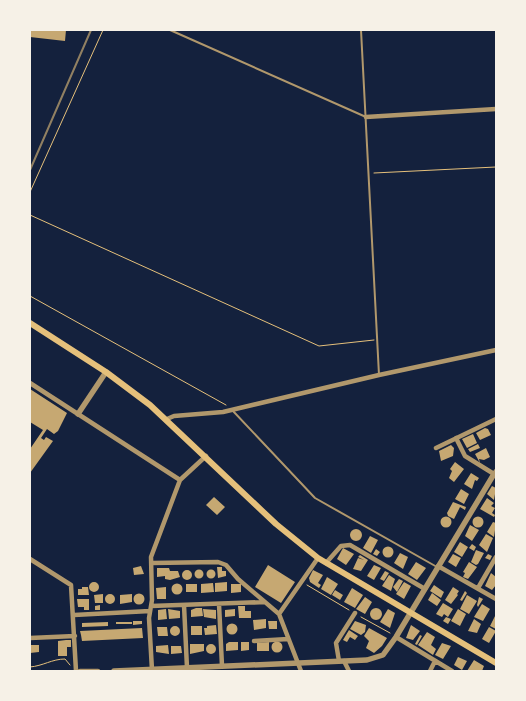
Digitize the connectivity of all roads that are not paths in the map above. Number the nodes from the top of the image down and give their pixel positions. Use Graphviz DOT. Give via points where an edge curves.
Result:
graph roads {
  1 [pos="170,30"];
  2 [pos="361,30"];
  3 [pos="496,109"];
  4 [pos="366,116"];
  5 [pos="30,323"];
  6 [pos="496,350"];
  7 [pos="106,372"];
  8 [pos="379,374"];
  9 [pos="30,383"];
  10 [pos="232,410"];
  11 [pos="78,414"];
  12 [pos="167,419"];
  13 [pos="496,419"];
  14 [pos="456,438"];
  15 [pos="436,448"];
  16 [pos="206,456"];
  17 [pos="495,473"];
  18 [pos="180,480"];
  19 [pos="496,557"];
  20 [pos="318,558"];
  21 [pos="30,559"];
  22 [pos="152,563"];
  23 [pos="326,563"];
  24 [pos="438,567"];
  25 [pos="478,588"];
  26 [pos="425,589"];
  27 [pos="496,599"];
  28 [pos="265,602"];
  29 [pos="219,604"];
  30 [pos="184,605"];
  31 [pos="151,609"];
  32 [pos="355,613"];
  33 [pos="410,613"];
  34 [pos="279,614"];
  35 [pos="74,615"];
  36 [pos="75,636"];
  37 [pos="393,636"];
  38 [pos="30,638"];
  39 [pos="288,639"];
  40 [pos="254,640"];
  41 [pos="341,661"];
  42 [pos="435,661"];
  43 [pos="297,663"];
  44 [pos="496,663"];
  45 [pos="222,666"];
  46 [pos="187,668"];
  47 [pos="252,668"];
  48 [pos="76,670"];
  49 [pos="152,670"];
  50 [pos="98,671"];
  51 [pos="114,671"];
  52 [pos="301,671"];
  53 [pos="349,671"];
  54 [pos="430,671"];
  55 [pos="452,671"];
  1 -- 4 [label="lane"];
  2 -- 4 [label="lane"];
  3 -- 4 [label="street"];
  4 -- 8 [label="lane"];
  5 -- 7 [label="main road"];
  6 -- 8 [label="street"];
  7 -- 11 [label="street"];
  7 -- 12 [label="main road"];
  8 -- 10 [label="street"];
  9 -- 11 [label="street"];
  10 -- 12 [label="street"];
  10 -- 24 [label="lane" via="316,498"];
  11 -- 18 [label="street"];
  12 -- 16 [label="main road"];
  13 -- 14 [label="street"];
  14 -- 15 [label="street"];
  14 -- 17 [label="street" via="465,456"];
  16 -- 18 [label="street"];
  16 -- 20 [label="main road" via="276,524"];
  17 -- 24 [label="street"];
  18 -- 22 [label="street" via="151,557"];
  19 -- 25 [label="street"];
  20 -- 23 [label="main road"];
  20 -- 34 [label="street"];
  21 -- 35 [label="street" via="71,585"];
  22 -- 28 [label="street" via="218,562 226,565"];
  22 -- 31 [label="street"];
  23 -- 26 [label="street" via="341,546 350,545"];
  23 -- 33 [label="main road"];
  24 -- 25 [label="street"];
  24 -- 26 [label="street"];
  25 -- 27 [label="street"];
  26 -- 33 [label="street"];
  28 -- 29 [label="street"];
  28 -- 34 [label="street"];
  29 -- 30 [label="street"];
  29 -- 45 [label="street"];
  30 -- 31 [label="street"];
  30 -- 46 [label="street"];
  31 -- 35 [label="street"];
  31 -- 49 [label="street"];
  32 -- 41 [label="street" via="336,643"];
  33 -- 37 [label="street"];
  33 -- 44 [label="main road"];
  34 -- 39 [label="street"];
  35 -- 36 [label="street"];
  36 -- 38 [label="street"];
  36 -- 48 [label="street"];
  37 -- 41 [label="street" via="388,650 375,659"];
  37 -- 42 [label="street"];
  39 -- 40 [label="street"];
  39 -- 43 [label="street"];
  41 -- 43 [label="street"];
  41 -- 53 [label="street"];
  42 -- 54 [label="street"];
  42 -- 55 [label="street"];
  43 -- 47 [label="street"];
  43 -- 52 [label="street"];
  45 -- 46 [label="street"];
  45 -- 47 [label="street"];
  46 -- 49 [label="street"];
  48 -- 50 [label="street"];
  49 -- 51 [label="street"];
}
